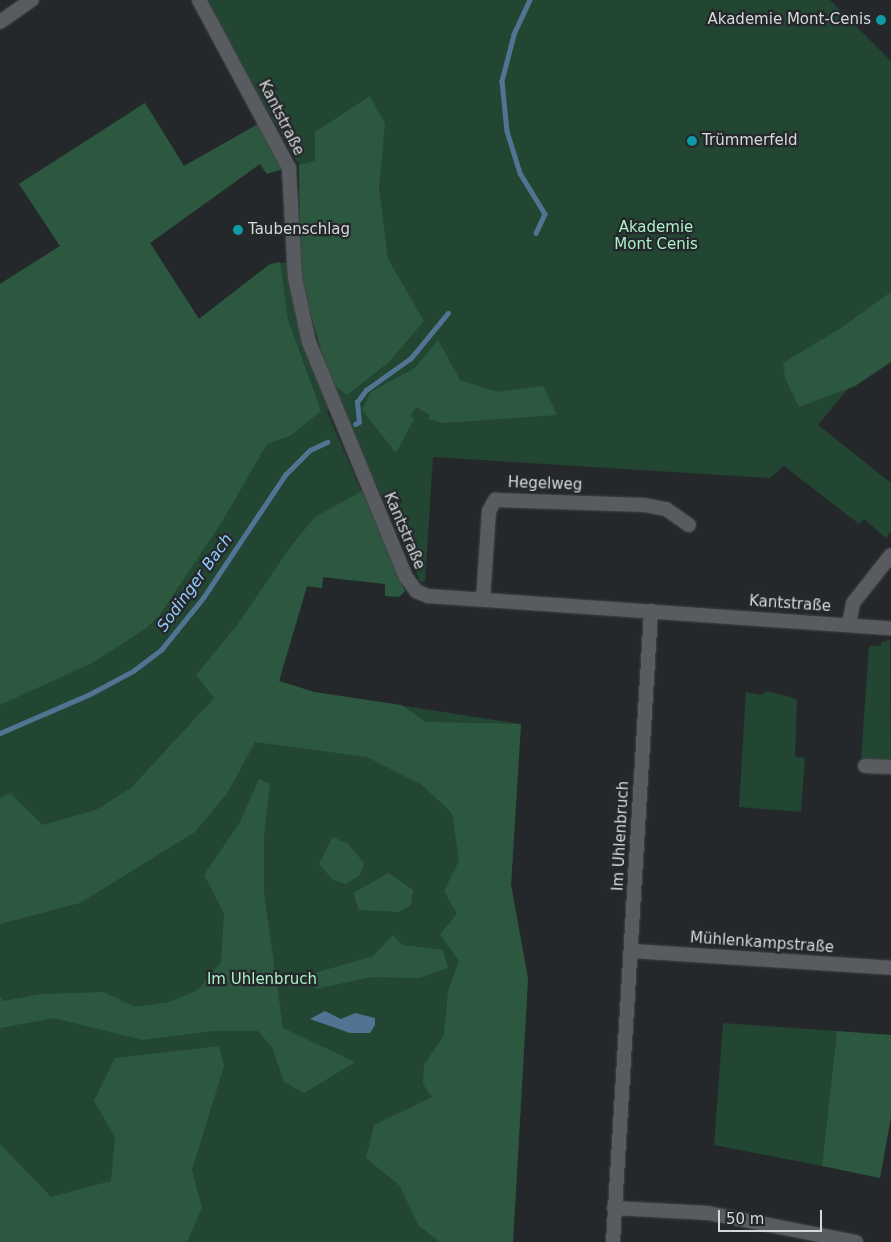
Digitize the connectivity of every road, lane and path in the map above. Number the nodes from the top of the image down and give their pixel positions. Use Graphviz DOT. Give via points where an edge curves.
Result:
graph roads {
  1 [pos="32,0"];
  2 [pos="199,0"];
  3 [pos="0,22"];
  4 [pos="688,526"];
  5 [pos="891,555"];
  6 [pos="483,599"];
  7 [pos="651,611"];
  8 [pos="849,624"];
  9 [pos="891,628"];
  10 [pos="865,766"];
  11 [pos="891,767"];
  12 [pos="631,951"];
  13 [pos="891,968"];
  14 [pos="614,1208"];
  15 [pos="613,1242"];
  16 [pos="856,1242"];
  1 -- 3 [label="street"];
  2 -- 6 [label="street, Kantstraße" via="278,141 289,168 295,278 309,342 406,578 421,594"];
  4 -- 6 [label="street, Hegelweg" via="666,509 645,505 495,500 489,511"];
  5 -- 8 [label="street, Kantstraße" via="853,603"];
  6 -- 7 [label="street, Kantstraße"];
  7 -- 8 [label="street, Kantstraße"];
  7 -- 12 [label="street, Im Uhlenbruch"];
  8 -- 9 [label="street"];
  10 -- 11 [label="street"];
  12 -- 13 [label="street, Mühlenkampstraße"];
  12 -- 14 [label="street, Im Uhlenbruch"];
  14 -- 15 [label="street, Im Uhlenbruch"];
  14 -- 16 [label="street" via="708,1213"];
}
